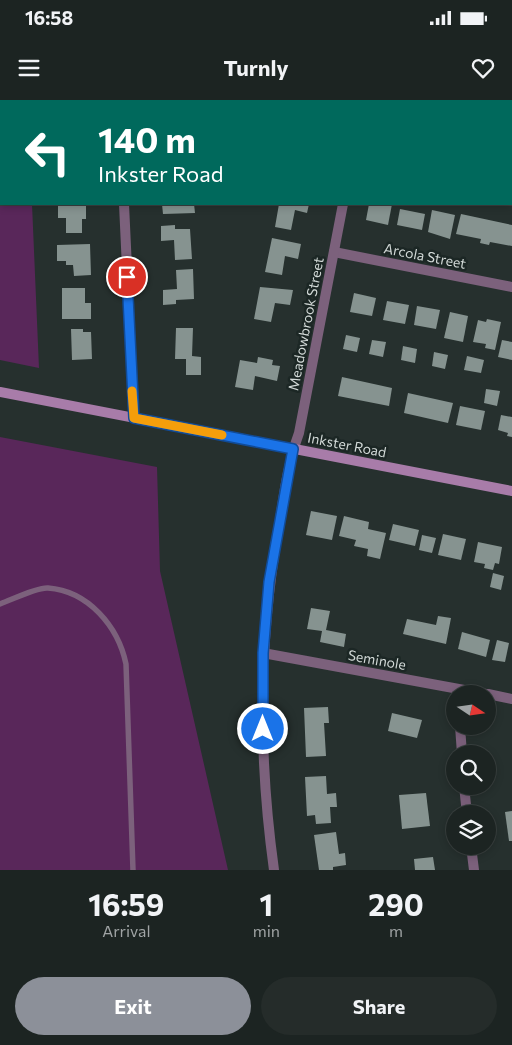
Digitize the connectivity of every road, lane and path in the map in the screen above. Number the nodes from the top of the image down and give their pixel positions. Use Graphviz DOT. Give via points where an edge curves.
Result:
graph roads {
  1 [pos="124,205"];
  2 [pos="343,205"];
  3 [pos="334,252"];
  4 [pos="512,287"];
  5 [pos="0,392"];
  6 [pos="134,418"];
  7 [pos="293,449"];
  8 [pos="512,491"];
  9 [pos="0,604"];
  10 [pos="263,653"];
  11 [pos="446,688"];
  12 [pos="496,696"];
  13 [pos="512,699"];
  14 [pos="472,855"];
  15 [pos="133,870"];
  16 [pos="274,870"];
  17 [pos="474,870"];
  1 -- 6 [label="street"];
  2 -- 3 [label="street, Meadowbrook Street"];
  3 -- 4 [label="street, Arcola Street"];
  3 -- 7 [label="street, Meadowbrook Street" via="299,433"];
  5 -- 6 [label="main road, Inkster Road"];
  6 -- 7 [label="main road, Inkster Road"];
  7 -- 8 [label="main road, Inkster Road"];
  7 -- 10 [label="street, Meadowbrook Street" via="269,582"];
  9 -- 15 [label="lane" via="46,588 68,593 92,605 116,633 126,664"];
  10 -- 11 [label="street, Seminole"];
  10 -- 16 [label="street, Meadowbrook Street" via="263,767"];
  12 -- 13 [label="street, Seminole"];
  14 -- 17 [label="street"];
}
